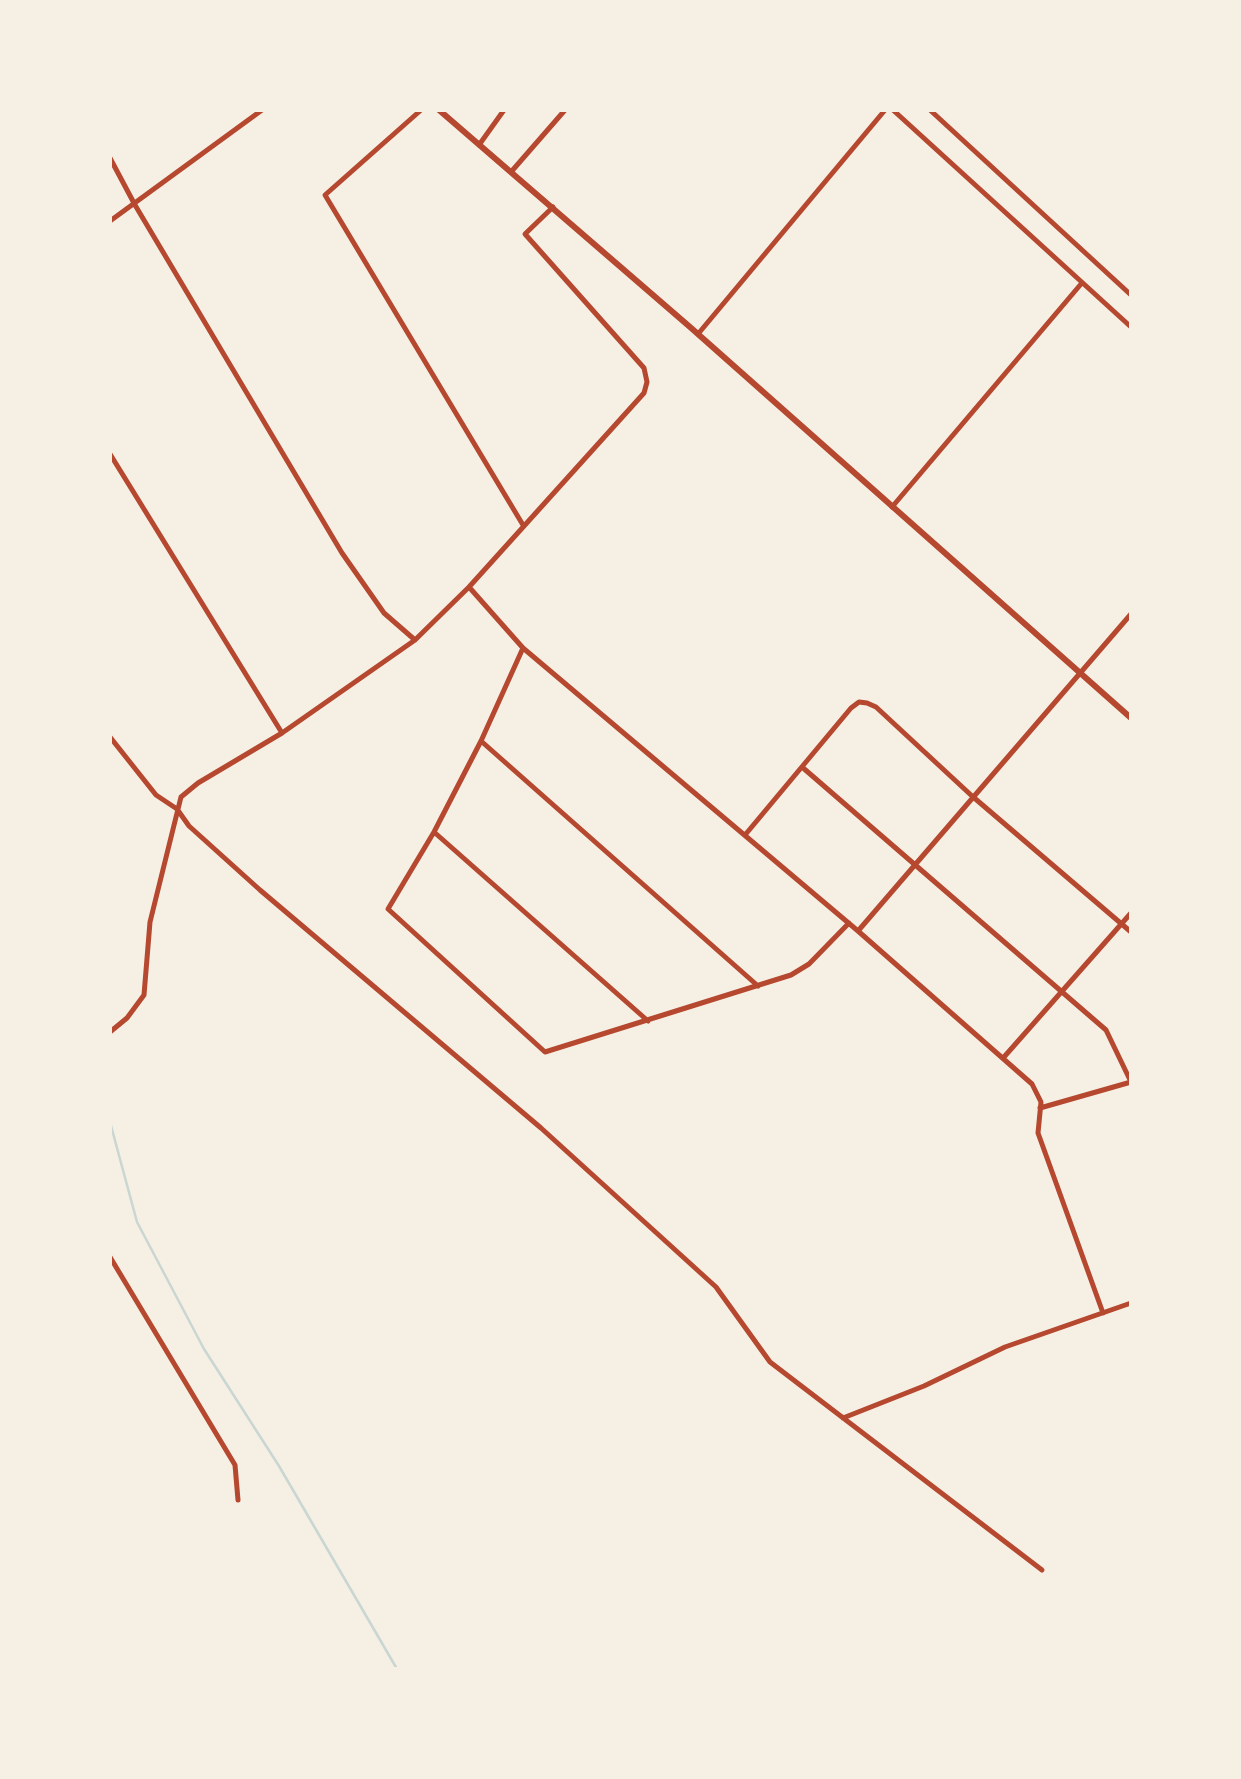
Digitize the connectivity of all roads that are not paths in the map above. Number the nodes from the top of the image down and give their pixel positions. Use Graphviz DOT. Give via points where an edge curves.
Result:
graph roads {
  1 [pos="262,110"];
  2 [pos="421,110"];
  3 [pos="439,110"];
  4 [pos="504,110"];
  5 [pos="565,110"];
  6 [pos="885,110"];
  7 [pos="893,110"];
  8 [pos="930,110"];
  9 [pos="479,145"];
  10 [pos="110,158"];
  11 [pos="511,172"];
  12 [pos="135,205"];
  13 [pos="552,207"];
  14 [pos="110,221"];
  15 [pos="1081,284"];
  16 [pos="1131,295"];
  17 [pos="1131,327"];
  18 [pos="698,334"];
  19 [pos="110,454"];
  20 [pos="892,507"];
  21 [pos="523,524"];
  22 [pos="468,587"];
  23 [pos="1131,614"];
  24 [pos="415,640"];
  25 [pos="523,648"];
  26 [pos="1078,671"];
  27 [pos="1131,718"];
  28 [pos="282,733"];
  29 [pos="110,737"];
  30 [pos="481,741"];
  31 [pos="802,767"];
  32 [pos="972,796"];
  33 [pos="177,809"];
  34 [pos="434,832"];
  35 [pos="746,835"];
  36 [pos="914,865"];
  37 [pos="1131,913"];
  38 [pos="849,923"];
  39 [pos="1121,924"];
  40 [pos="858,931"];
  41 [pos="1131,932"];
  42 [pos="758,986"];
  43 [pos="1065,992"];
  44 [pos="648,1021"];
  45 [pos="110,1032"];
  46 [pos="1004,1057"];
  47 [pos="1131,1082"];
  48 [pos="1040,1108"];
  49 [pos="110,1257"];
  50 [pos="1131,1303"];
  51 [pos="1103,1313"];
  52 [pos="843,1418"];
  53 [pos="238,1500"];
  54 [pos="1042,1570"];
  1 -- 12 [label="street"];
  2 -- 21 [label="street" via="325,194"];
  3 -- 9 [label="street"];
  4 -- 9 [label="street"];
  5 -- 11 [label="street"];
  6 -- 18 [label="street"];
  7 -- 15 [label="street"];
  8 -- 16 [label="street"];
  9 -- 11 [label="street"];
  10 -- 12 [label="street"];
  11 -- 13 [label="street"];
  12 -- 14 [label="street"];
  12 -- 24 [label="street" via="342,553 384,613"];
  13 -- 18 [label="street"];
  13 -- 21 [label="street" via="525,234 644,368 647,382 643,393"];
  15 -- 17 [label="street"];
  15 -- 20 [label="street"];
  18 -- 20 [label="street"];
  19 -- 28 [label="street"];
  20 -- 26 [label="street"];
  21 -- 22 [label="street"];
  22 -- 24 [label="street"];
  22 -- 25 [label="street"];
  23 -- 26 [label="street"];
  24 -- 28 [label="street"];
  25 -- 30 [label="street"];
  25 -- 35 [label="street"];
  26 -- 27 [label="street"];
  26 -- 32 [label="street"];
  28 -- 33 [label="street" via="198,783 181,797"];
  29 -- 33 [label="street" via="156,795"];
  30 -- 34 [label="street"];
  30 -- 42 [label="street"];
  31 -- 32 [label="street" via="851,708 867,703"];
  31 -- 35 [label="street"];
  31 -- 36 [label="street"];
  32 -- 36 [label="street"];
  32 -- 39 [label="street"];
  33 -- 45 [label="street" via="150,922 144,995"];
  33 -- 52 [label="street" via="260,890 541,1128 716,1286 770,1362"];
  34 -- 44 [label="street"];
  34 -- 44 [label="street" via="388,909 545,1052"];
  35 -- 38 [label="street"];
  36 -- 40 [label="street"];
  36 -- 43 [label="street"];
  37 -- 39 [label="street"];
  38 -- 40 [label="street"];
  38 -- 42 [label="street" via="809,964"];
  39 -- 41 [label="street"];
  39 -- 43 [label="street"];
  40 -- 46 [label="street"];
  42 -- 44 [label="street"];
  43 -- 46 [label="street"];
  43 -- 47 [label="street" via="1106,1030"];
  46 -- 48 [label="street" via="1032,1084"];
  47 -- 48 [label="street"];
  48 -- 51 [label="street" via="1038,1133"];
  49 -- 53 [label="street" via="235,1465"];
  50 -- 51 [label="street"];
  51 -- 52 [label="street" via="1005,1346 924,1386"];
  52 -- 54 [label="street"];
}
